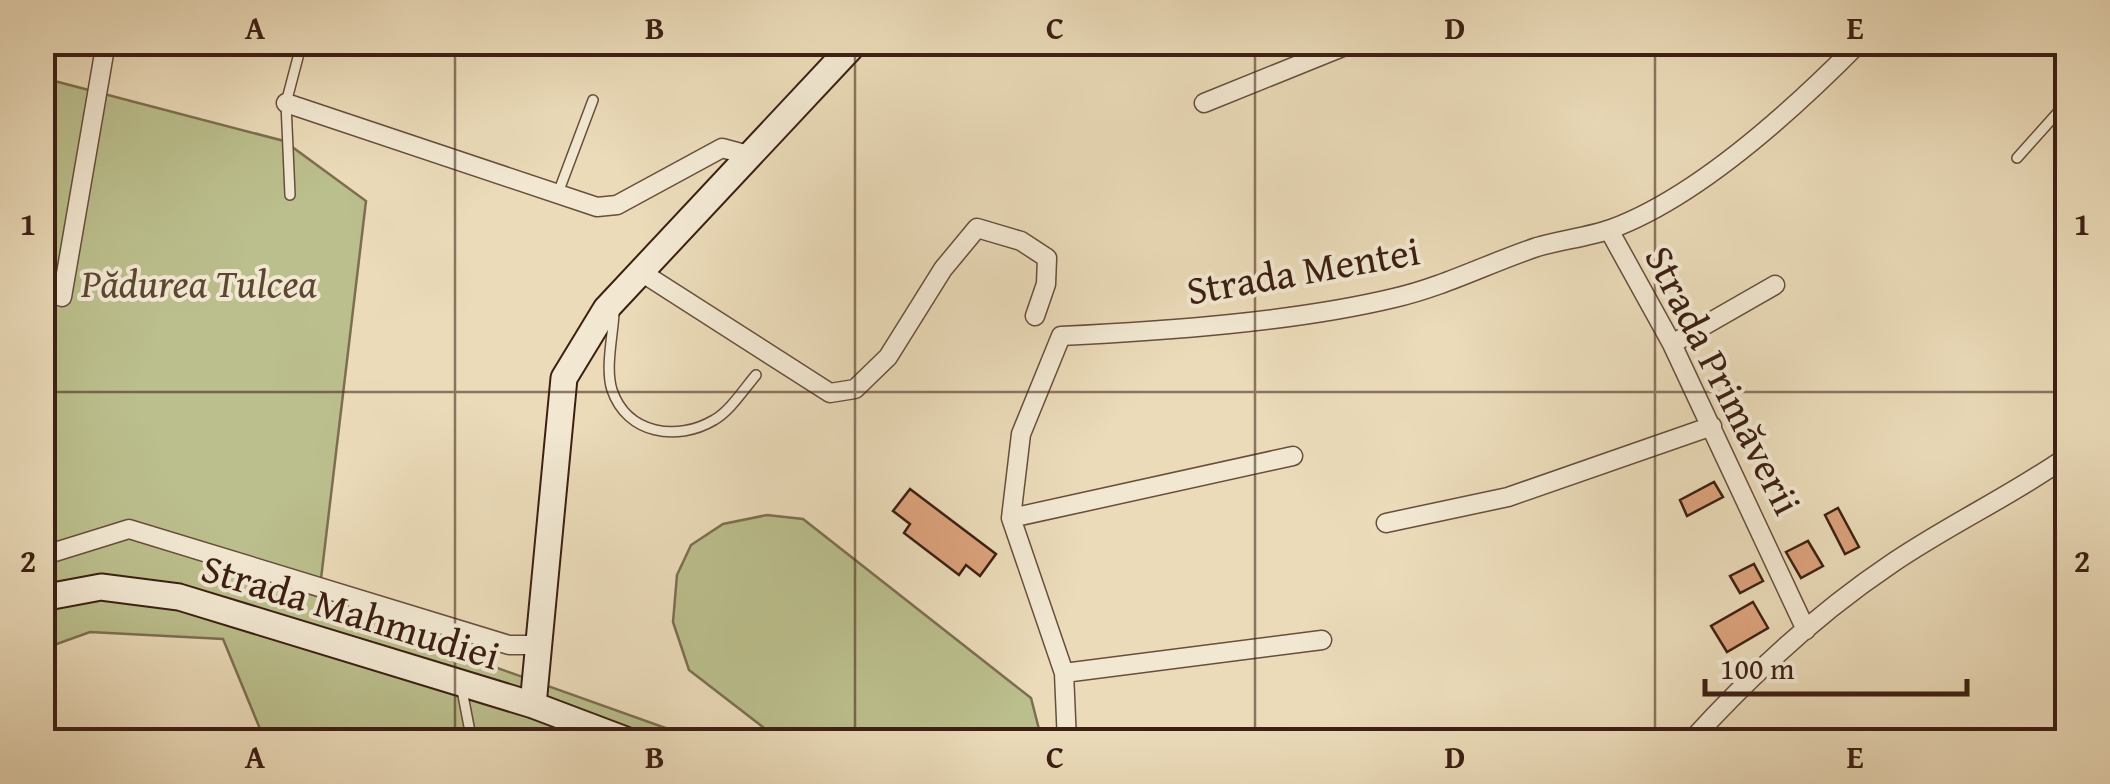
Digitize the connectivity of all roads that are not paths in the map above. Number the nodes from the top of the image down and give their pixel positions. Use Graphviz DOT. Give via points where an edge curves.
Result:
graph roads {
  1 [pos="106,42"];
  2 [pos="302,42"];
  3 [pos="856,42"];
  4 [pos="1356,42"];
  5 [pos="1860,42"];
  6 [pos="593,100"];
  7 [pos="2068,101"];
  8 [pos="286,103"];
  9 [pos="1204,103"];
  10 [pos="752,156"];
  11 [pos="2017,158"];
  12 [pos="558,194"];
  13 [pos="290,195"];
  14 [pos="1609,230"];
  15 [pos="641,272"];
  16 [pos="1775,285"];
  17 [pos="62,297"];
  18 [pos="615,300"];
  19 [pos="1035,316"];
  20 [pos="1672,344"];
  21 [pos="756,375"];
  22 [pos="1712,426"];
  23 [pos="1293,456"];
  24 [pos="2068,456"];
  25 [pos="1011,518"];
  26 [pos="1386,523"];
  27 [pos="42,556"];
  28 [pos="42,598"];
  29 [pos="1806,630"];
  30 [pos="1322,640"];
  31 [pos="540,645"];
  32 [pos="1064,673"];
  33 [pos="460,683"];
  34 [pos="533,705"];
  35 [pos="472,742"];
  36 [pos="631,742"];
  37 [pos="1067,742"];
  38 [pos="1690,742"];
  1 -- 17 [label="street"];
  2 -- 8 [label="lane"];
  3 -- 10 [label="main road"];
  4 -- 9 [label="street"];
  5 -- 14 [label="street, Strada Primăverii" via="1706,174"];
  6 -- 12 [label="lane"];
  7 -- 11 [label="lane"];
  8 -- 12 [label="street"];
  8 -- 13 [label="lane"];
  10 -- 12 [label="street" via="722,148 617,205 597,208"];
  10 -- 15 [label="main road"];
  14 -- 20 [label="street, Strada Primăverii"];
  14 -- 25 [label="street, Strada Mentei" via="1396,298 1060,336 1021,434"];
  15 -- 18 [label="main road"];
  15 -- 19 [label="street" via="830,393 855,389 888,358 977,228 1020,241 1046,258"];
  16 -- 20 [label="street"];
  18 -- 21 [label="lane" via="612,389 628,414 654,433 715,420"];
  18 -- 31 [label="main road" via="564,378"];
  20 -- 22 [label="street, Strada Primăverii"];
  22 -- 26 [label="street" via="1508,497"];
  22 -- 29 [label="street, Strada Primăverii"];
  23 -- 25 [label="street"];
  24 -- 29 [label="street" via="1891,563"];
  25 -- 32 [label="street"];
  27 -- 31 [label="street" via="129,529 509,645"];
  28 -- 33 [label="main road, Strada Mahmudiei" via="100,587 178,598"];
  29 -- 38 [label="street"];
  30 -- 32 [label="street"];
  31 -- 34 [label="main road"];
  32 -- 37 [label="street"];
  33 -- 34 [label="main road, Strada Mahmudiei"];
  33 -- 35 [label="lane"];
  34 -- 36 [label="main road, Strada Mahmudiei"];
}
